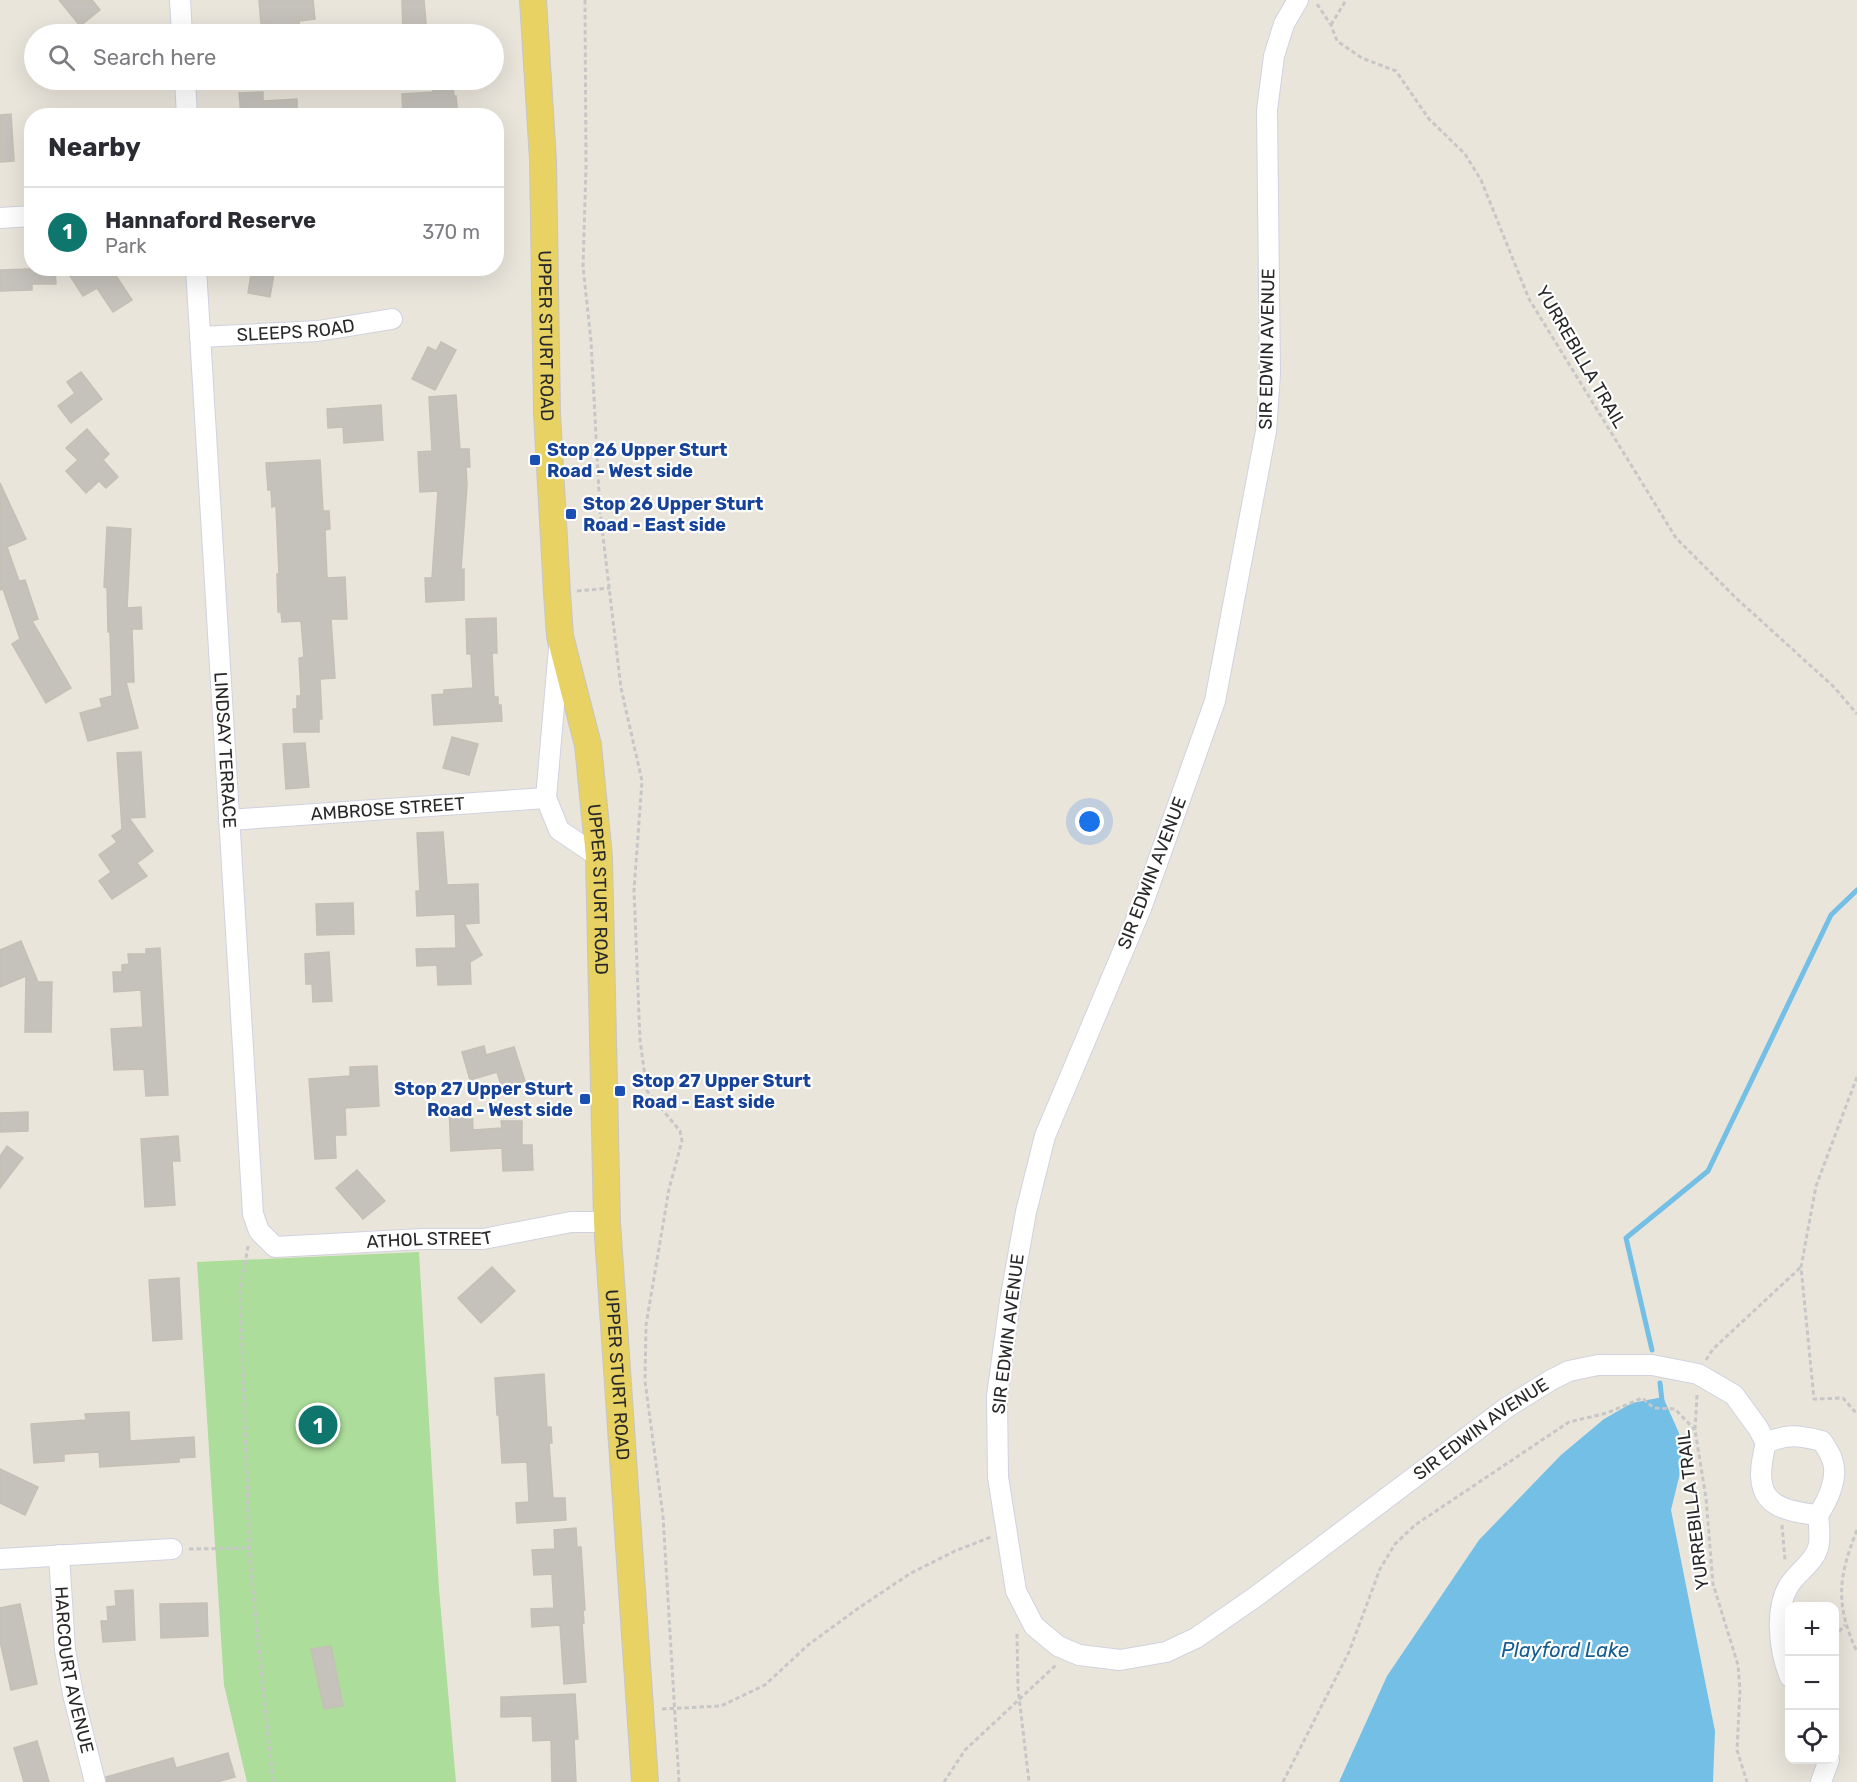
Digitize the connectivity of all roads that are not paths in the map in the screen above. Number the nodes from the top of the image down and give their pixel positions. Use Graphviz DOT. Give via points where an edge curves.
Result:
graph roads {
  1 [pos="180,0"];
  2 [pos="533,0"];
  3 [pos="1298,0"];
  4 [pos="181,24"];
  5 [pos="185,90"];
  6 [pos="186,108"];
  7 [pos="24,216"];
  8 [pos="0,218"];
  9 [pos="196,276"];
  10 [pos="392,319"];
  11 [pos="200,337"];
  12 [pos="560,636"];
  13 [pos="546,798"];
  14 [pos="229,820"];
  15 [pos="599,857"];
  16 [pos="607,1222"];
  17 [pos="259,1231"];
  18 [pos="1766,1443"];
  19 [pos="1818,1515"];
  20 [pos="172,1549"];
  21 [pos="59,1555"];
  22 [pos="0,1559"];
  23 [pos="1785,1660"];
  24 [pos="1828,1764"];
  25 [pos="642,1776"];
  26 [pos="95,1782"];
  27 [pos="1821,1782"];
  1 -- 4 [label="street"];
  2 -- 12 [label="main road, UPPER STURT ROAD" via="543,160 547,413"];
  3 -- 18 [label="street, SIR EDWIN AVENUE" via="1284,24 1274,56 1267,110 1270,374 1266,431 1215,701 1142,906 1044,1136 1010,1301 997,1396 998,1477 1016,1591 1034,1626 1058,1646 1074,1653 1120,1660 1166,1652 1196,1638 1258,1595 1506,1408 1569,1371 1598,1365 1652,1365 1698,1374 1734,1395"];
  5 -- 6 [label="street"];
  7 -- 8 [label="street"];
  9 -- 11 [label="street, LINDSAY TERRACE"];
  10 -- 11 [label="street, SLEEPS ROAD" via="318,331"];
  11 -- 14 [label="street, LINDSAY TERRACE"];
  12 -- 13 [label="street"];
  12 -- 15 [label="main road, UPPER STURT ROAD" via="588,745"];
  13 -- 14 [label="street, AMBROSE STREET"];
  13 -- 15 [label="street" via="559,830"];
  14 -- 17 [label="street, LINDSAY TERRACE" via="253,1214"];
  15 -- 16 [label="main road, UPPER STURT ROAD"];
  16 -- 17 [label="street, ATHOL STREET" via="571,1222 483,1239 275,1247"];
  16 -- 25 [label="main road, UPPER STURT ROAD"];
  18 -- 19 [label="street" via="1761,1463 1762,1490 1774,1506"];
  18 -- 19 [label="street" via="1781,1436 1822,1441 1833,1460 1833,1480"];
  19 -- 23 [label="street" via="1819,1546 1809,1564 1792,1580 1781,1602 1780,1644"];
  20 -- 21 [label="street"];
  21 -- 22 [label="street"];
  21 -- 26 [label="street, HARCOURT AVENUE" via="65,1650"];
  24 -- 27 [label="street"];
}
